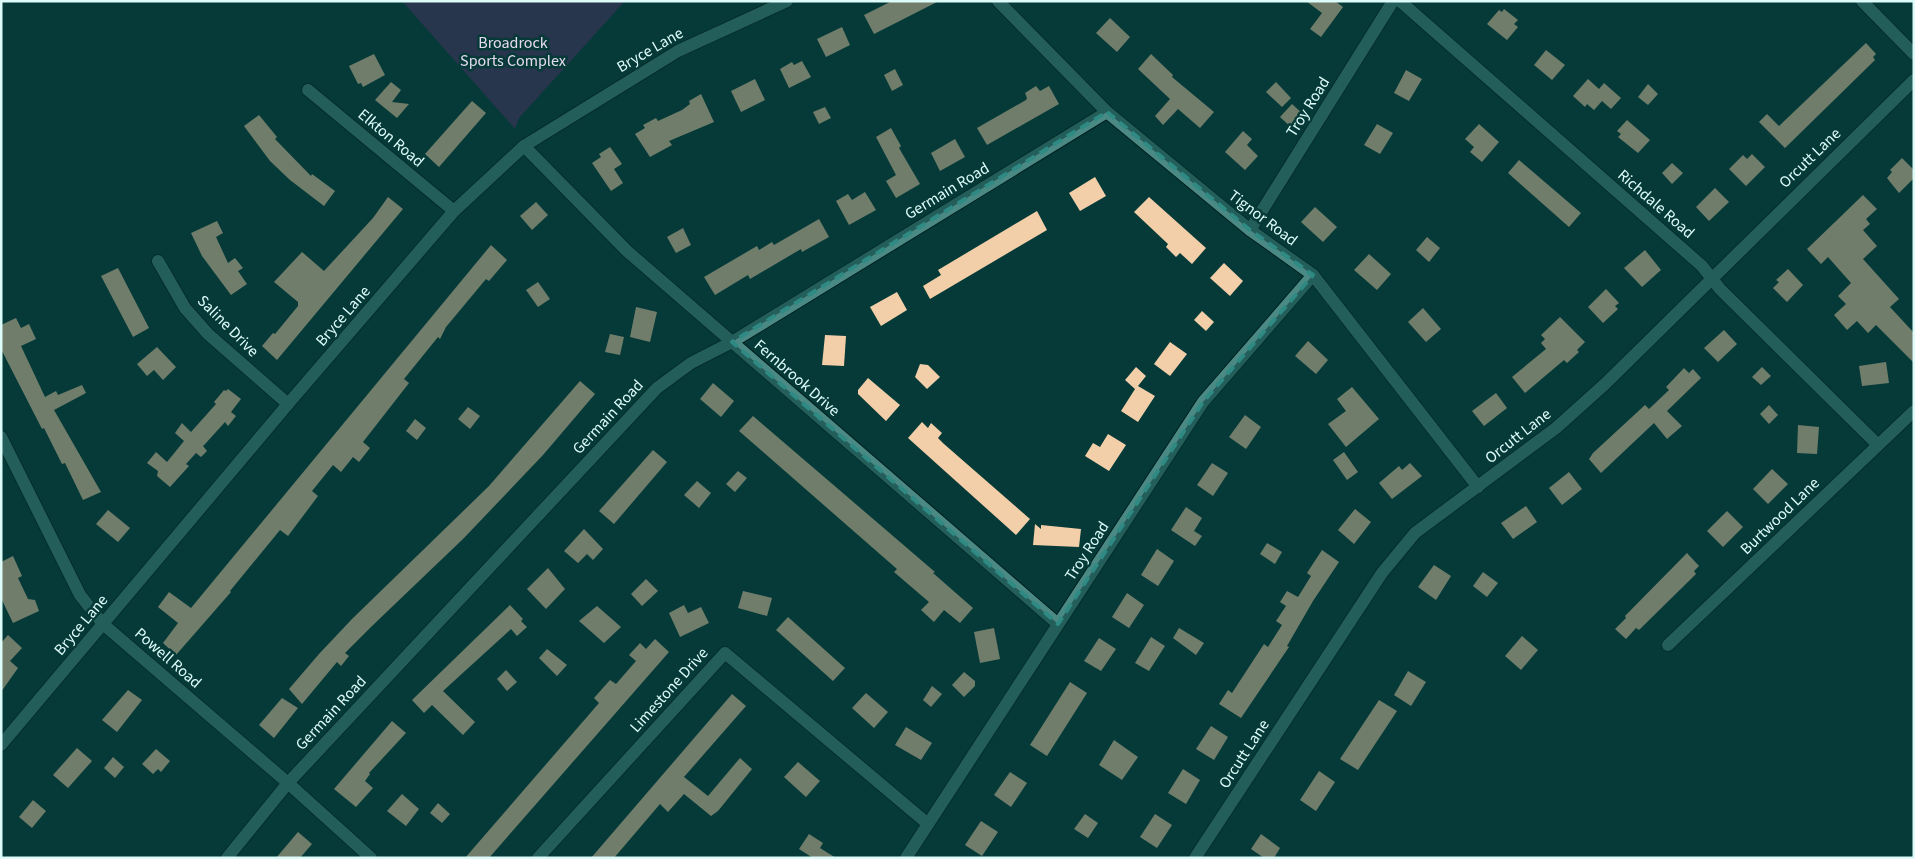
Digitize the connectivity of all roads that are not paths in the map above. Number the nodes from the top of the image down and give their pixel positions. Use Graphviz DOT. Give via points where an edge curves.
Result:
graph roads {
  1 [pos="787,1"];
  2 [pos="998,1"];
  3 [pos="1393,1"];
  4 [pos="1400,1"];
  5 [pos="1862,1"];
  6 [pos="1914,54"];
  7 [pos="1914,80"];
  8 [pos="308,90"];
  9 [pos="1107,112"];
  10 [pos="524,146"];
  11 [pos="454,211"];
  12 [pos="1250,230"];
  13 [pos="158,261"];
  14 [pos="1313,275"];
  15 [pos="1712,278"];
  16 [pos="732,342"];
  17 [pos="288,404"];
  18 [pos="1914,411"];
  19 [pos="1,437"];
  20 [pos="1878,445"];
  21 [pos="1478,487"];
  22 [pos="103,624"];
  23 [pos="1058,624"];
  24 [pos="1668,645"];
  25 [pos="1,746"];
  26 [pos="288,783"];
  27 [pos="928,824"];
  28 [pos="227,858"];
  29 [pos="371,858"];
  30 [pos="538,858"];
  31 [pos="906,858"];
  32 [pos="1195,858"];
  1 -- 10 [label="street, Bryce Lane" via="678,51"];
  2 -- 9 [label="street, Tignor Road"];
  3 -- 12 [label="street, Troy Road"];
  4 -- 15 [label="street, Richdale Road"];
  5 -- 6 [label="street"];
  7 -- 15 [label="street, Orcutt Lane"];
  8 -- 11 [label="street, Elkton Road"];
  9 -- 12 [label="street, Tignor Road"];
  9 -- 16 [label="street, Germain Road"];
  10 -- 11 [label="street, Bryce Lane"];
  10 -- 16 [label="street, Fernbrook Drive" via="626,251"];
  11 -- 17 [label="street, Bryce Lane"];
  12 -- 14 [label="street, Tignor Road"];
  13 -- 17 [label="street, Saline Drive" via="185,308 208,334"];
  14 -- 21 [label="street, Tignor Road"];
  14 -- 23 [label="street, Troy Road" via="1203,402"];
  15 -- 20 [label="street, Richdale Road"];
  15 -- 21 [label="street, Orcutt Lane" via="1606,384 1556,428"];
  16 -- 23 [label="street, Fernbrook Drive"];
  16 -- 26 [label="street, Germain Road" via="691,363 657,388"];
  17 -- 22 [label="street, Bryce Lane"];
  18 -- 20 [label="street, Burtwood Lane"];
  19 -- 22 [label="street, Powell Road" via="80,595"];
  20 -- 24 [label="street, Burtwood Lane"];
  21 -- 32 [label="street, Orcutt Lane" via="1439,514 1402,547 1382,573"];
  22 -- 25 [label="street, Bryce Lane"];
  22 -- 26 [label="street, Powell Road"];
  23 -- 27 [label="street, Troy Road"];
  26 -- 28 [label="street, Germain Road"];
  26 -- 29 [label="street, Powell Road"];
  27 -- 30 [label="street, Limestone Drive" via="725,653"];
  27 -- 31 [label="street, Troy Road"];
}
